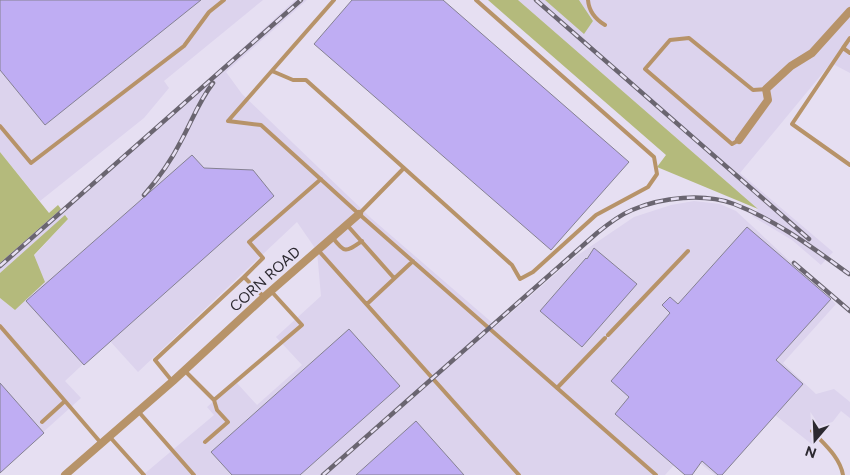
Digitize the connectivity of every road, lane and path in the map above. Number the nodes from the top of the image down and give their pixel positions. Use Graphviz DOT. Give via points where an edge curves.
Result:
graph roads {
  1 [pos="224,0"];
  2 [pos="334,0"];
  3 [pos="476,0"];
  4 [pos="588,0"];
  5 [pos="850,11"];
  6 [pos="605,25"];
  7 [pos="850,38"];
  8 [pos="843,48"];
  9 [pos="850,53"];
  10 [pos="272,71"];
  11 [pos="766,89"];
  12 [pos="0,126"];
  13 [pos="739,140"];
  14 [pos="850,165"];
  15 [pos="404,168"];
  16 [pos="321,179"];
  17 [pos="359,214"];
  18 [pos="347,225"];
  19 [pos="332,238"];
  20 [pos="362,242"];
  21 [pos="318,250"];
  22 [pos="688,250"];
  23 [pos="413,261"];
  24 [pos="244,277"];
  25 [pos="394,278"];
  26 [pos="271,291"];
  27 [pos="264,297"];
  28 [pos="367,304"];
  29 [pos="0,326"];
  30 [pos="184,371"];
  31 [pos="173,381"];
  32 [pos="557,388"];
  33 [pos="214,400"];
  34 [pos="65,401"];
  35 [pos="138,411"];
  36 [pos="42,422"];
  37 [pos="812,431"];
  38 [pos="109,436"];
  39 [pos="205,442"];
  40 [pos="101,443"];
  41 [pos="65,475"];
  42 [pos="144,475"];
  43 [pos="194,475"];
  44 [pos="519,475"];
  45 [pos="656,475"];
  46 [pos="843,475"];
  1 -- 12 [label="lane" via="209,12 184,46 31,163"];
  2 -- 10 [label="lane"];
  3 -- 15 [label="lane" via="654,157 657,174 648,187 596,215 533,272 520,279 512,265"];
  4 -- 6 [label="lane" via="592,13"];
  5 -- 11 [label="street" via="812,53 790,66"];
  7 -- 8 [label="lane"];
  8 -- 9 [label="lane"];
  8 -- 14 [label="lane" via="792,124"];
  10 -- 15 [label="lane" via="293,80 306,80"];
  10 -- 16 [label="lane" via="228,121 261,125"];
  11 -- 13 [label="street" via="768,100"];
  11 -- 13 [label="lane" via="753,90 689,38 670,40 645,69 732,144"];
  15 -- 17 [label="lane"];
  16 -- 17 [label="lane"];
  16 -- 24 [label="lane" via="249,242 263,258"];
  17 -- 18 [label="street, CORN ROAD"];
  17 -- 23 [label="lane"];
  18 -- 19 [label="street, CORN ROAD"];
  18 -- 20 [label="lane"];
  19 -- 20 [label="lane" via="344,250"];
  19 -- 21 [label="street, CORN ROAD"];
  20 -- 25 [label="lane"];
  21 -- 26 [label="street, CORN ROAD"];
  21 -- 28 [label="lane"];
  22 -- 32 [label="lane"];
  23 -- 25 [label="lane"];
  23 -- 32 [label="lane"];
  24 -- 27 [label="lane"];
  24 -- 31 [label="lane" via="155,360"];
  25 -- 28 [label="lane"];
  26 -- 27 [label="street, CORN ROAD"];
  26 -- 33 [label="lane" via="302,325"];
  27 -- 30 [label="street, CORN ROAD"];
  28 -- 44 [label="lane"];
  29 -- 34 [label="lane"];
  30 -- 31 [label="street, CORN ROAD"];
  30 -- 33 [label="lane"];
  31 -- 35 [label="street, CORN ROAD"];
  32 -- 45 [label="lane"];
  33 -- 39 [label="lane" via="217,410 228,422"];
  34 -- 36 [label="lane"];
  34 -- 40 [label="lane"];
  35 -- 38 [label="street, CORN ROAD"];
  35 -- 43 [label="lane"];
  37 -- 46 [label="lane" via="842,466"];
  38 -- 40 [label="street, CORN ROAD"];
  38 -- 42 [label="lane"];
  40 -- 41 [label="street, CORN ROAD"];
}
